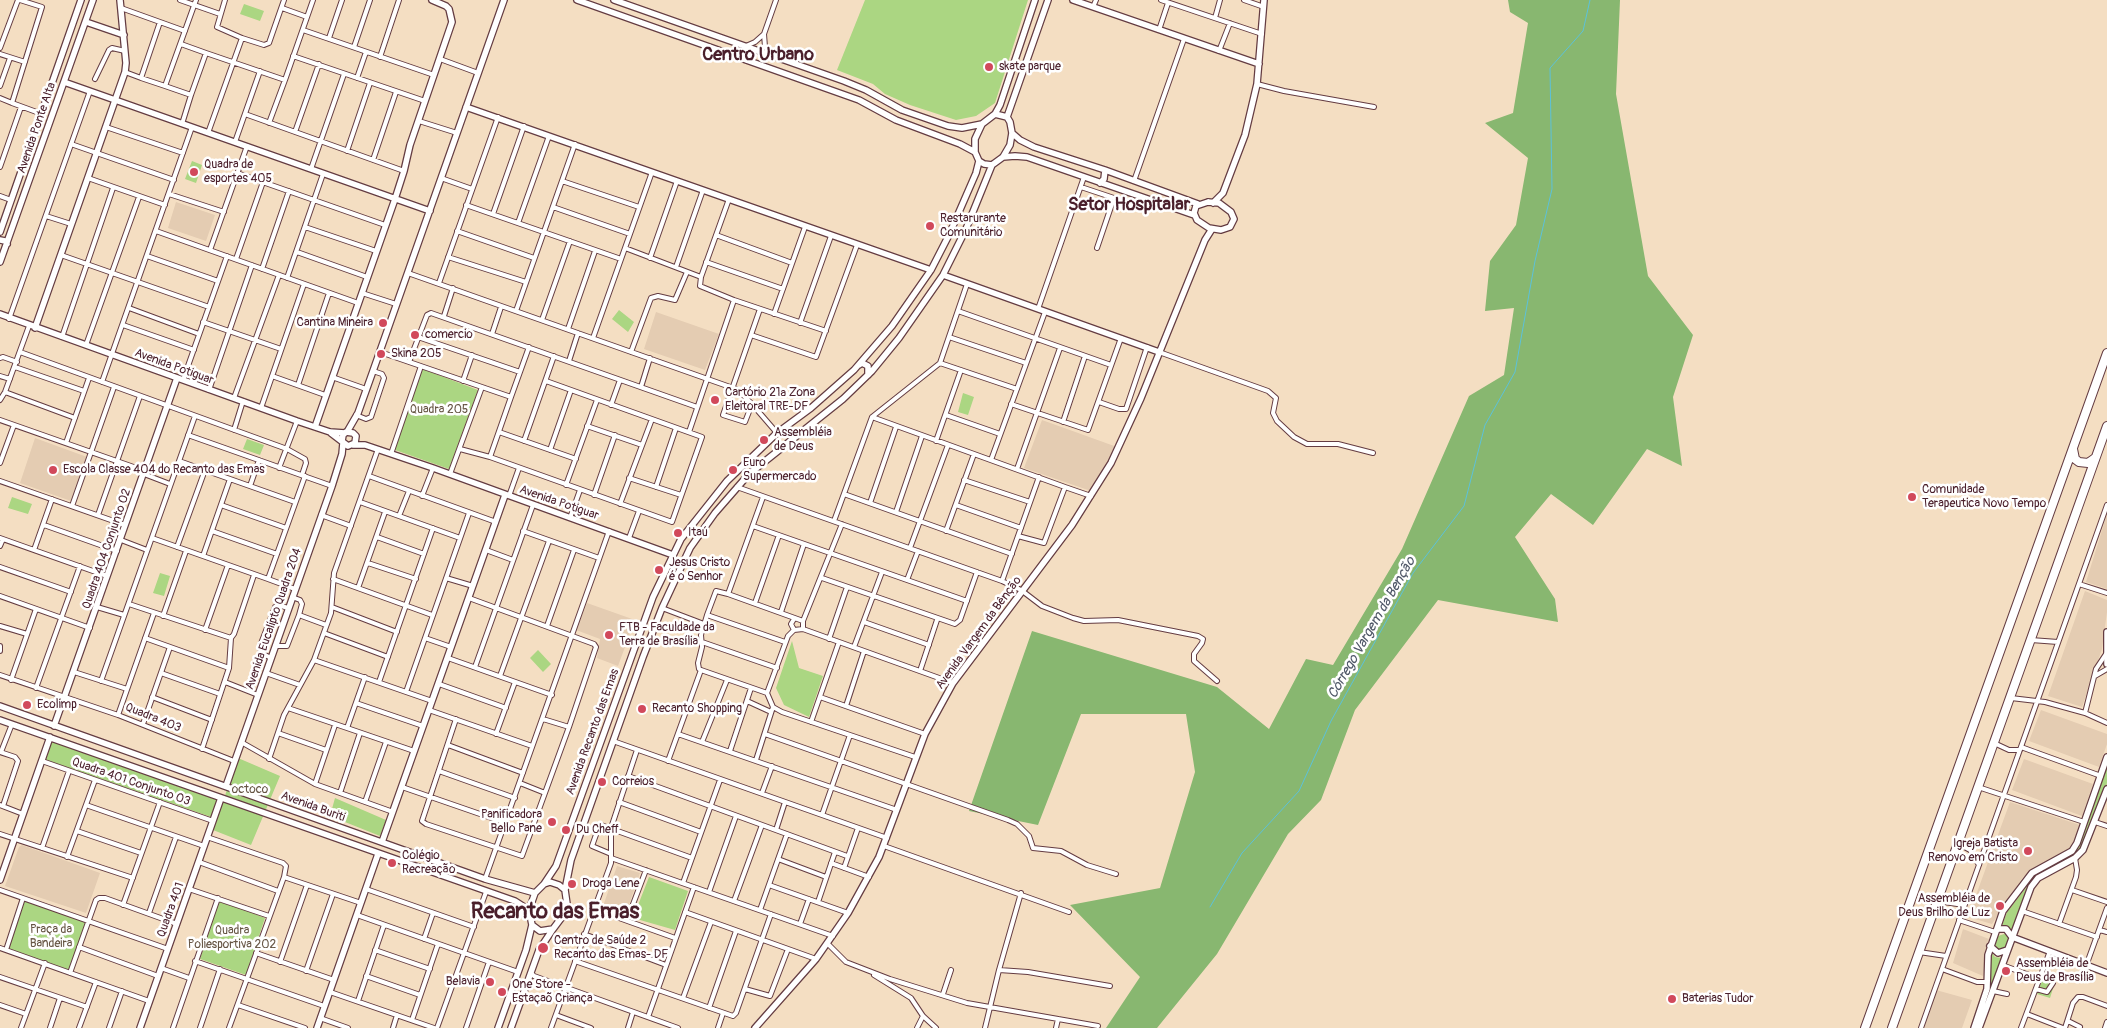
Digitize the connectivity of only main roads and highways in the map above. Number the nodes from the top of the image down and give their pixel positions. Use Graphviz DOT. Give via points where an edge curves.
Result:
graph roads {
  1 [pos="2107,353"];
  2 [pos="2107,426"];
  3 [pos="2072,449"];
  4 [pos="2095,457"];
  5 [pos="1865,1028"];
  6 [pos="1892,1028"];
  1 -- 3 [label="highway"];
  2 -- 4 [label="highway"];
  3 -- 4 [label="highway" via="2079,462 2088,463"];
  3 -- 5 [label="highway"];
  4 -- 6 [label="highway"];
}
